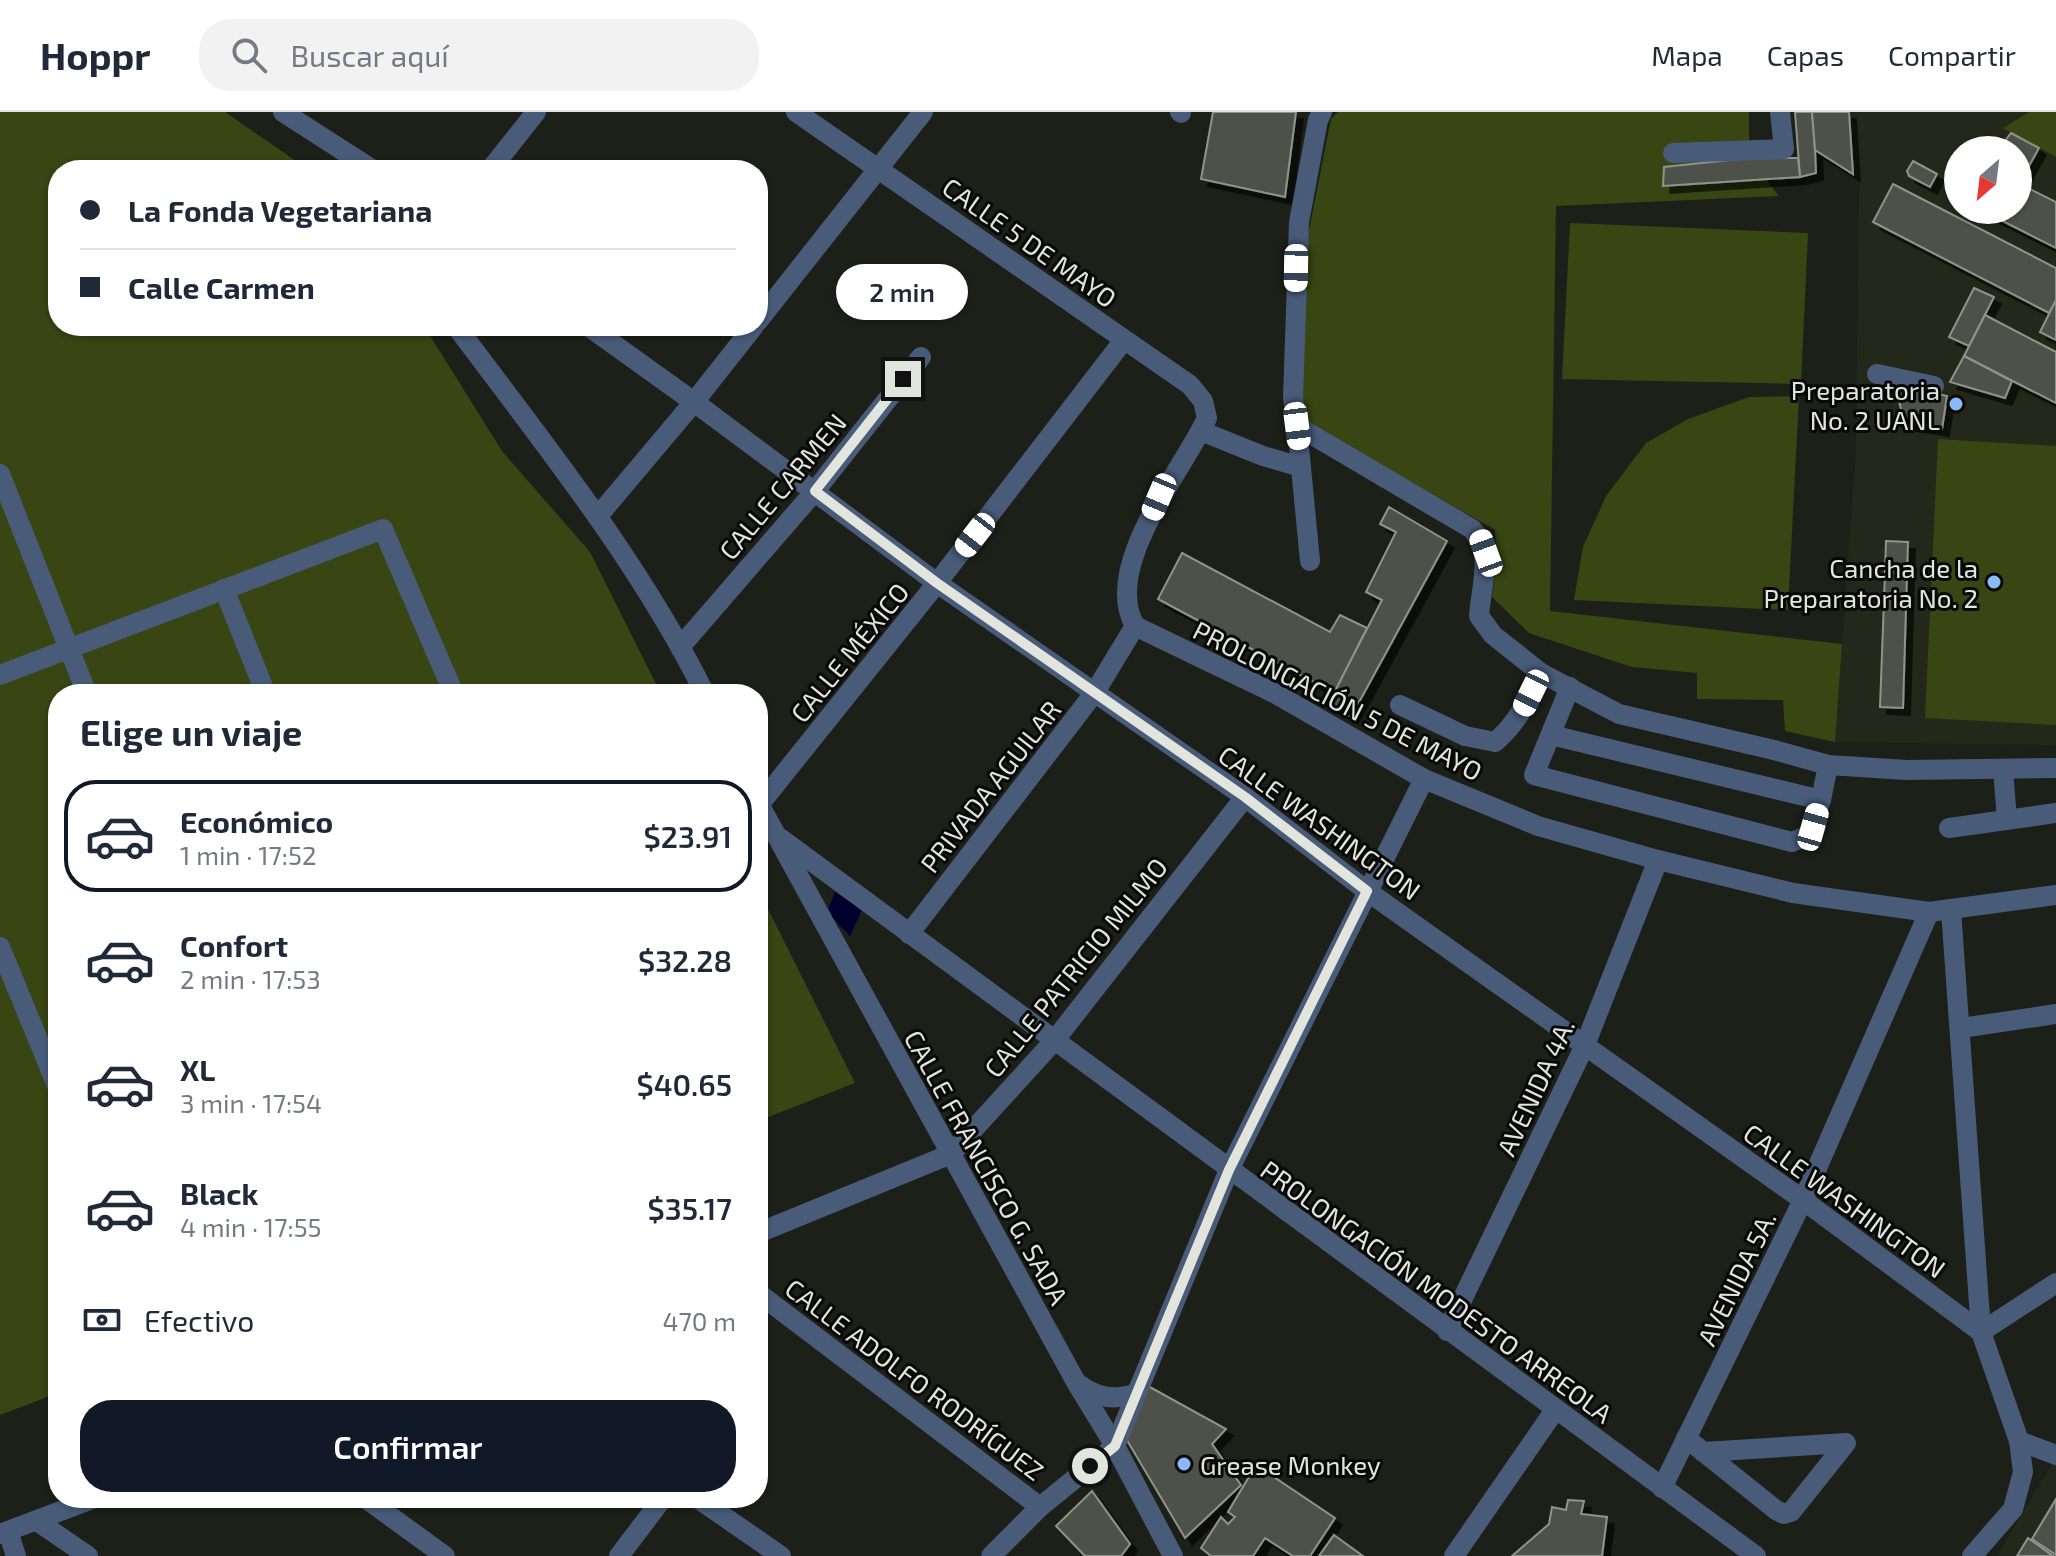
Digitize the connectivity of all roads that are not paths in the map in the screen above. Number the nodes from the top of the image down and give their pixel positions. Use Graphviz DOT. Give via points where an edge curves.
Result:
graph roads {
  1 [pos="283,112"];
  2 [pos="536,112"];
  3 [pos="796,112"];
  4 [pos="923,112"];
  5 [pos="1322,112"];
  6 [pos="1780,112"];
  7 [pos="339,149"];
  8 [pos="1673,153"];
  9 [pos="348,160"];
  10 [pos="357,160"];
  11 [pos="498,160"];
  12 [pos="878,167"];
  13 [pos="768,308"];
  14 [pos="463,336"];
  15 [pos="602,336"];
  16 [pos="746,336"];
  17 [pos="1124,340"];
  18 [pos="921,357"];
  19 [pos="1877,374"];
  20 [pos="1934,386"];
  21 [pos="694,402"];
  22 [pos="1297,426"];
  23 [pos="1201,431"];
  24 [pos="1301,467"];
  25 [pos="0,474"];
  26 [pos="815,491"];
  27 [pos="598,516"];
  28 [pos="1310,561"];
  29 [pos="937,583"];
  30 [pos="224,589"];
  31 [pos="1135,626"];
  32 [pos="681,646"];
  33 [pos="69,648"];
  34 [pos="1541,673"];
  35 [pos="0,675"];
  36 [pos="83,684"];
  37 [pos="262,684"];
  38 [pos="450,684"];
  39 [pos="700,684"];
  40 [pos="1570,687"];
  41 [pos="1095,692"];
  42 [pos="1400,705"];
  43 [pos="1551,735"];
  44 [pos="1828,765"];
  45 [pos="2056,768"];
  46 [pos="2003,769"];
  47 [pos="1424,779"];
  48 [pos="768,792"];
  49 [pos="1245,797"];
  50 [pos="1821,800"];
  51 [pos="2056,813"];
  52 [pos="768,818"];
  53 [pos="2007,820"];
  54 [pos="1949,828"];
  55 [pos="780,838"];
  56 [pos="1658,860"];
  57 [pos="1367,891"];
  58 [pos="2056,895"];
  59 [pos="1951,910"];
  60 [pos="1929,912"];
  61 [pos="909,934"];
  62 [pos="0,947"];
  63 [pos="2056,1014"];
  64 [pos="1961,1028"];
  65 [pos="1054,1041"];
  66 [pos="1585,1045"];
  67 [pos="48,1064"];
  68 [pos="951,1154"];
  69 [pos="1229,1170"];
  70 [pos="1803,1200"];
  71 [pos="768,1229"];
  72 [pos="2056,1283"];
  73 [pos="768,1301"];
  74 [pos="1447,1331"];
  75 [pos="1981,1332"];
  76 [pos="1076,1382"];
  77 [pos="1136,1393"];
  78 [pos="1555,1410"];
  79 [pos="1686,1438"];
  80 [pos="2019,1441"];
  81 [pos="1115,1446"];
  82 [pos="1703,1452"];
  83 [pos="2056,1455"];
  84 [pos="1662,1488"];
  85 [pos="1040,1507"];
  86 [pos="70,1508"];
  87 [pos="379,1508"];
  88 [pos="655,1508"];
  89 [pos="711,1508"];
  90 [pos="37,1521"];
  91 [pos="4,1533"];
  92 [pos="16,1556"];
  93 [pos="88,1556"];
  94 [pos="445,1556"];
  95 [pos="619,1556"];
  96 [pos="781,1556"];
  97 [pos="991,1556"];
  98 [pos="1173,1556"];
  99 [pos="1454,1556"];
  100 [pos="1756,1556"];
  101 [pos="1972,1556"];
  1 -- 7 [label="street"];
  2 -- 11 [label="street"];
  3 -- 12 [label="street, CALLE 5 DE MAYO"];
  4 -- 12 [label="street"];
  5 -- 22 [label="street" via="1299,222 1293,380"];
  6 -- 8 [label="street" via="1784,149"];
  7 -- 9 [label="street"];
  7 -- 10 [label="street"];
  12 -- 13 [label="street"];
  12 -- 17 [label="street, CALLE 5 DE MAYO"];
  14 -- 27 [label="street"];
  15 -- 21 [label="street, CALLE WASHINGTON"];
  16 -- 21 [label="street"];
  17 -- 23 [label="street, CALLE 5 DE MAYO" via="1190,385 1207,411"];
  17 -- 29 [label="street, CALLE MÉXICO"];
  18 -- 26 [label="street, CALLE CARMEN"];
  19 -- 20 [label="street"];
  21 -- 26 [label="street, CALLE WASHINGTON"];
  21 -- 27 [label="street"];
  22 -- 24 [label="street"];
  22 -- 34 [label="street" via="1472,529 1486,553 1479,616 1493,635"];
  23 -- 24 [label="street"];
  23 -- 31 [label="street" via="1159,497 1131,565 1127,595"];
  24 -- 28 [label="street"];
  25 -- 33 [label="street"];
  26 -- 29 [label="street, CALLE WASHINGTON"];
  26 -- 32 [label="street, CALLE CARMEN"];
  27 -- 32 [label="street"];
  29 -- 41 [label="street, CALLE WASHINGTON"];
  29 -- 48 [label="street, CALLE MÉXICO"];
  30 -- 33 [label="street"];
  30 -- 37 [label="street"];
  30 -- 38 [label="street" via="383,529"];
  31 -- 41 [label="street, PRIVADA AGUILAR"];
  31 -- 47 [label="street, PROLONGACIÓN 5 DE MAYO" via="1276,694"];
  32 -- 39 [label="street"];
  33 -- 35 [label="street"];
  33 -- 36 [label="street"];
  34 -- 40 [label="street"];
  34 -- 42 [label="street" via="1521,714 1495,742 1465,736"];
  40 -- 43 [label="street"];
  40 -- 44 [label="street" via="1619,714"];
  41 -- 49 [label="street, CALLE WASHINGTON"];
  41 -- 61 [label="street, PRIVADA AGUILAR"];
  43 -- 50 [label="street"];
  43 -- 50 [label="street" via="1534,775 1792,842 1809,835"];
  44 -- 46 [label="street"];
  44 -- 50 [label="street"];
  45 -- 46 [label="street"];
  46 -- 53 [label="street"];
  47 -- 56 [label="street, PROLONGACIÓN 5 DE MAYO" via="1538,826"];
  47 -- 57 [label="street"];
  49 -- 57 [label="street, CALLE WASHINGTON"];
  49 -- 65 [label="street, CALLE PATRICIO MILMO"];
  51 -- 53 [label="street"];
  52 -- 55 [label="street, CALLE FRANCISCO G. SADA"];
  53 -- 54 [label="street"];
  55 -- 61 [label="street, PROLONGACIÓN MODESTO ARREOLA"];
  55 -- 68 [label="street, CALLE FRANCISCO G. SADA"];
  56 -- 60 [label="street, PROLONGACIÓN 5 DE MAYO" via="1793,893"];
  56 -- 66 [label="street, AVENIDA 4A."];
  57 -- 66 [label="street, CALLE WASHINGTON"];
  57 -- 69 [label="street"];
  58 -- 59 [label="street, PROLONGACIÓN 5 DE MAYO"];
  59 -- 60 [label="street, PROLONGACIÓN 5 DE MAYO"];
  59 -- 64 [label="street"];
  60 -- 70 [label="street, AVENIDA 5A."];
  61 -- 65 [label="street, PROLONGACIÓN MODESTO ARREOLA"];
  62 -- 67 [label="street"];
  63 -- 64 [label="street"];
  64 -- 75 [label="street"];
  65 -- 68 [label="street, CALLE PATRICIO MILMO"];
  65 -- 69 [label="street, PROLONGACIÓN MODESTO ARREOLA"];
  66 -- 70 [label="street, CALLE WASHINGTON"];
  66 -- 74 [label="street, AVENIDA 4A."];
  68 -- 71 [label="street, CALLE PATRICIO MILMO"];
  68 -- 76 [label="street, CALLE FRANCISCO G. SADA"];
  69 -- 74 [label="street, PROLONGACIÓN MODESTO ARREOLA"];
  69 -- 77 [label="street"];
  70 -- 75 [label="street, CALLE WASHINGTON"];
  70 -- 79 [label="street, AVENIDA 5A."];
  72 -- 75 [label="street"];
  73 -- 85 [label="street, CALLE ADOLFO RODRÍGUEZ"];
  74 -- 78 [label="street, PROLONGACIÓN MODESTO ARREOLA"];
  75 -- 80 [label="street"];
  76 -- 77 [label="street" via="1104,1397"];
  76 -- 81 [label="street, CALLE FRANCISCO G. SADA"];
  77 -- 81 [label="street"];
  78 -- 84 [label="street, PROLONGACIÓN MODESTO ARREOLA"];
  78 -- 99 [label="street"];
  79 -- 82 [label="street"];
  79 -- 84 [label="street, AVENIDA 5A."];
  80 -- 83 [label="street"];
  80 -- 101 [label="street" via="2023,1472 2013,1509"];
  81 -- 85 [label="street"];
  81 -- 98 [label="street, CALLE FRANCISCO G. SADA"];
  82 -- 82 [label="street" via="1784,1514 1846,1443"];
  84 -- 100 [label="street, PROLONGACIÓN MODESTO ARREOLA"];
  85 -- 97 [label="street"];
  86 -- 90 [label="street"];
  87 -- 94 [label="street"];
  88 -- 95 [label="street"];
  89 -- 96 [label="street"];
  90 -- 91 [label="street"];
  90 -- 93 [label="street"];
  91 -- 92 [label="street"];
}
